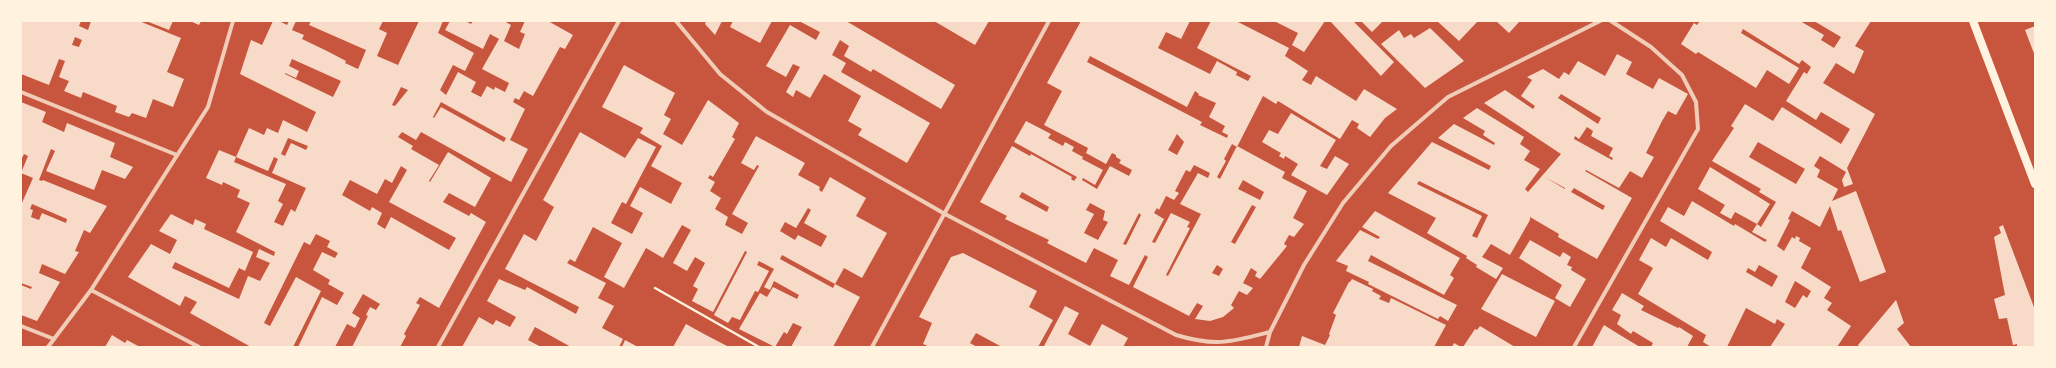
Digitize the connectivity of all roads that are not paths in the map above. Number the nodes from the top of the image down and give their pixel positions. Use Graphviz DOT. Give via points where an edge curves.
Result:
graph roads {
  1 [pos="234,21"];
  2 [pos="619,21"];
  3 [pos="676,21"];
  4 [pos="1050,21"];
  5 [pos="1600,21"];
  6 [pos="1611,21"];
  7 [pos="1972,21"];
  8 [pos="21,92"];
  9 [pos="177,155"];
  10 [pos="2035,184"];
  11 [pos="945,214"];
  12 [pos="91,290"];
  13 [pos="21,326"];
  14 [pos="1270,332"];
  15 [pos="54,339"];
  16 [pos="48,347"];
  17 [pos="199,347"];
  18 [pos="438,347"];
  19 [pos="872,347"];
  20 [pos="1266,347"];
  21 [pos="1574,347"];
  1 -- 9 [label="street" via="208,107"];
  2 -- 18 [label="street"];
  3 -- 11 [label="street" via="720,74 767,112"];
  4 -- 11 [label="street"];
  5 -- 14 [label="street" via="1448,97 1391,146 1343,202 1304,265"];
  6 -- 21 [label="street" via="1651,47 1682,75 1696,102 1698,128"];
  7 -- 10 [label="main road"];
  8 -- 9 [label="street"];
  9 -- 12 [label="street"];
  11 -- 14 [label="street" via="1176,335 1199,342 1220,343"];
  11 -- 19 [label="street"];
  12 -- 15 [label="street"];
  12 -- 17 [label="street"];
  13 -- 15 [label="street"];
  14 -- 20 [label="street"];
  15 -- 16 [label="street"];
}
